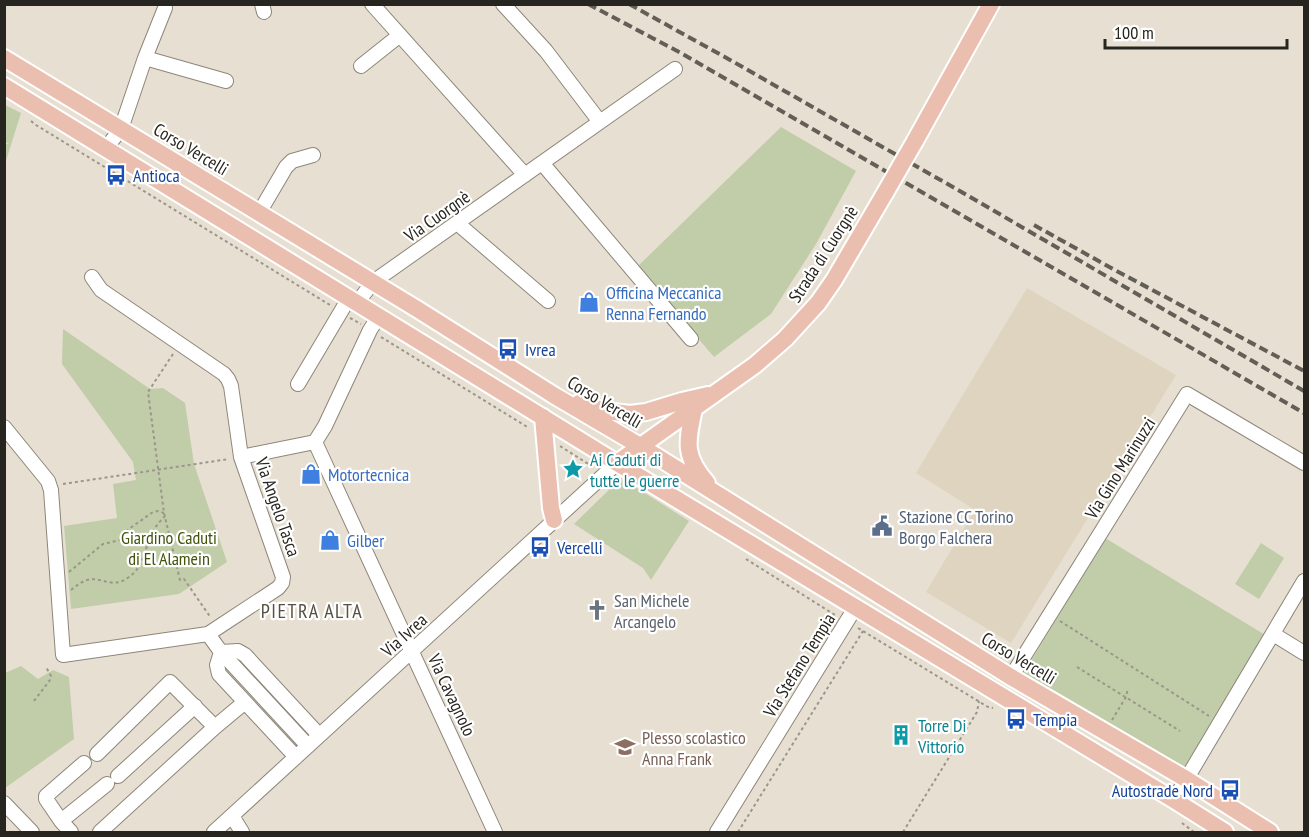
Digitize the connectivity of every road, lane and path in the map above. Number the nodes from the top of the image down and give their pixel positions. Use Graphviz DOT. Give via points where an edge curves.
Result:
graph roads {
  1 [pos="372,4"];
  2 [pos="502,4"];
  3 [pos="991,4"];
  4 [pos="165,8"];
  5 [pos="400,35"];
  6 [pos="4,58"];
  7 [pos="145,58"];
  8 [pos="361,66"];
  9 [pos="675,69"];
  10 [pos="226,81"];
  11 [pos="4,86"];
  12 [pos="27,117"];
  13 [pos="600,122"];
  14 [pos="121,129"];
  15 [pos="106,148"];
  16 [pos="313,155"];
  17 [pos="542,163"];
  18 [pos="525,175"];
  19 [pos="259,213"];
  20 [pos="457,223"];
  21 [pos="92,277"];
  22 [pos="373,282"];
  23 [pos="548,301"];
  24 [pos="349,304"];
  25 [pos="374,323"];
  26 [pos="691,339"];
  27 [pos="180,344"];
  28 [pos="298,384"];
  29 [pos="715,393"];
  30 [pos="555,396"];
  31 [pos="694,409"];
  32 [pos="543,417"];
  33 [pos="4,427"];
  34 [pos="545,437"];
  35 [pos="315,442"];
  36 [pos="640,446"];
  37 [pos="241,457"];
  38 [pos="617,463"];
  39 [pos="1305,463"];
  40 [pos="593,467"];
  41 [pos="157,469"];
  42 [pos="50,485"];
  43 [pos="718,495"];
  44 [pos="164,514"];
  45 [pos="554,520"];
  46 [pos="57,580"];
  47 [pos="1305,581"];
  48 [pos="59,599"];
  49 [pos="855,608"];
  50 [pos="1050,615"];
  51 [pos="213,631"];
  52 [pos="863,631"];
  53 [pos="1273,634"];
  54 [pos="221,652"];
  55 [pos="412,652"];
  56 [pos="1305,653"];
  57 [pos="46,667"];
  58 [pos="1077,667"];
  59 [pos="1011,677"];
  60 [pos="1128,688"];
  61 [pos="1126,697"];
  62 [pos="34,701"];
  63 [pos="979,701"];
  64 [pos="245,702"];
  65 [pos="195,706"];
  66 [pos="1220,723"];
  67 [pos="215,727"];
  68 [pos="1180,731"];
  69 [pos="1105,732"];
  70 [pos="319,735"];
  71 [pos="308,746"];
  72 [pos="97,754"];
  73 [pos="296,757"];
  74 [pos="84,763"];
  75 [pos="1186,779"];
  76 [pos="1174,800"];
  77 [pos="4,803"];
  78 [pos="232,816"];
  79 [pos="61,821"];
  80 [pos="32,832"];
  81 [pos="71,832"];
  82 [pos="100,832"];
  83 [pos="214,832"];
  84 [pos="242,832"];
  85 [pos="495,832"];
  86 [pos="717,832"];
  87 [pos="738,832"];
  88 [pos="903,832"];
  89 [pos="1225,832"];
  90 [pos="1270,832"];
  1 -- 5 [label="street"];
  2 -- 13 [label="street" via="546,51"];
  3 -- 29 [label="main road, Strada di Cuorgnè, bridge" via="843,266 818,303 772,351"];
  4 -- 7 [label="street"];
  5 -- 8 [label="street"];
  5 -- 18 [label="street"];
  6 -- 14 [label="main road, Corso Vercelli"];
  7 -- 10 [label="street"];
  7 -- 14 [label="street"];
  9 -- 13 [label="street, Via Cuorgnè"];
  11 -- 15 [label="main road"];
  12 -- 24 [label="path"];
  13 -- 17 [label="street, Via Cuorgnè"];
  14 -- 15 [label="street"];
  14 -- 19 [label="main road, Corso Vercelli"];
  15 -- 24 [label="main road"];
  16 -- 19 [label="street" via="292,161 286,167"];
  17 -- 18 [label="street, Via Cuorgnè"];
  17 -- 26 [label="street"];
  18 -- 20 [label="street, Via Cuorgnè"];
  19 -- 22 [label="main road, Corso Vercelli"];
  20 -- 22 [label="street, Via Cuorgnè"];
  20 -- 23 [label="street"];
  21 -- 27 [label="street, Via Angelo Tasca" via="101,290"];
  22 -- 24 [label="street, Via Cuorgnè"];
  22 -- 30 [label="main road, Corso Vercelli"];
  24 -- 25 [label="main road"];
  24 -- 25 [label="path"];
  24 -- 28 [label="street, Via Cuorgnè"];
  25 -- 32 [label="main road"];
  25 -- 34 [label="path"];
  25 -- 35 [label="street"];
  27 -- 37 [label="street, Via Angelo Tasca" via="228,379"];
  27 -- 41 [label="path" via="148,392"];
  29 -- 30 [label="main road" via="630,414"];
  29 -- 31 [label="main road, Strada di Cuorgnè"];
  30 -- 36 [label="main road, Corso Vercelli"];
  31 -- 36 [label="main road, Strada di Cuorgnè"];
  31 -- 43 [label="main road" via="688,441 692,463"];
  32 -- 34 [label="main road"];
  32 -- 38 [label="main road"];
  33 -- 42 [label="street"];
  34 -- 40 [label="path"];
  34 -- 45 [label="main road"];
  35 -- 37 [label="street"];
  35 -- 55 [label="street, Via Cavagnolo"];
  36 -- 38 [label="main road, Strada di Cuorgnè"];
  36 -- 43 [label="main road, Corso Vercelli"];
  37 -- 41 [label="path"];
  37 -- 51 [label="street, Via Angelo Tasca" via="283,577 278,588"];
  38 -- 45 [label="street, Via Ivrea"];
  38 -- 49 [label="main road"];
  39 -- 50 [label="street, Via Gino Marinuzzi" via="1187,394"];
  41 -- 42 [label="path"];
  41 -- 44 [label="path"];
  42 -- 46 [label="street"];
  43 -- 59 [label="main road, Corso Vercelli"];
  44 -- 46 [label="path" via="153,512 120,540 104,544"];
  44 -- 48 [label="path" via="138,568 127,578 111,583 88,580"];
  44 -- 51 [label="path" via="180,580 184,579"];
  45 -- 55 [label="street, Via Ivrea"];
  46 -- 48 [label="street"];
  47 -- 53 [label="street"];
  48 -- 51 [label="street, Via Angelo Tasca" via="63,655"];
  49 -- 76 [label="main road"];
  49 -- 86 [label="street, Via Stefano Tempia"];
  50 -- 59 [label="street, Via Gino Marinuzzi"];
  50 -- 66 [label="path"];
  51 -- 54 [label="street"];
  52 -- 87 [label="path"];
  53 -- 56 [label="street"];
  53 -- 66 [label="street"];
  54 -- 64 [label="street" via="219,674"];
  54 -- 70 [label="street" via="238,651 245,655"];
  54 -- 71 [label="street"];
  55 -- 70 [label="street, Via Ivrea"];
  55 -- 85 [label="street, Via Cavagnolo"];
  57 -- 62 [label="path" via="50,680"];
  58 -- 61 [label="path"];
  59 -- 69 [label="main road, Corso Vercelli"];
  60 -- 61 [label="path"];
  61 -- 68 [label="path"];
  61 -- 69 [label="path"];
  63 -- 88 [label="path"];
  64 -- 67 [label="street"];
  64 -- 73 [label="street"];
  65 -- 67 [label="street"];
  65 -- 72 [label="street" via="170,682"];
  65 -- 79 [label="street"];
  66 -- 75 [label="street"];
  67 -- 82 [label="street"];
  69 -- 75 [label="main road, Corso Vercelli"];
  70 -- 71 [label="street, Via Ivrea"];
  71 -- 73 [label="street, Via Ivrea"];
  73 -- 78 [label="street, Via Ivrea"];
  74 -- 79 [label="street" via="46,796"];
  75 -- 76 [label="street"];
  75 -- 90 [label="main road, Corso Vercelli"];
  76 -- 89 [label="main road"];
  77 -- 80 [label="street"];
  78 -- 83 [label="street, Via Ivrea"];
  78 -- 84 [label="street"];
  79 -- 81 [label="street"];
}
